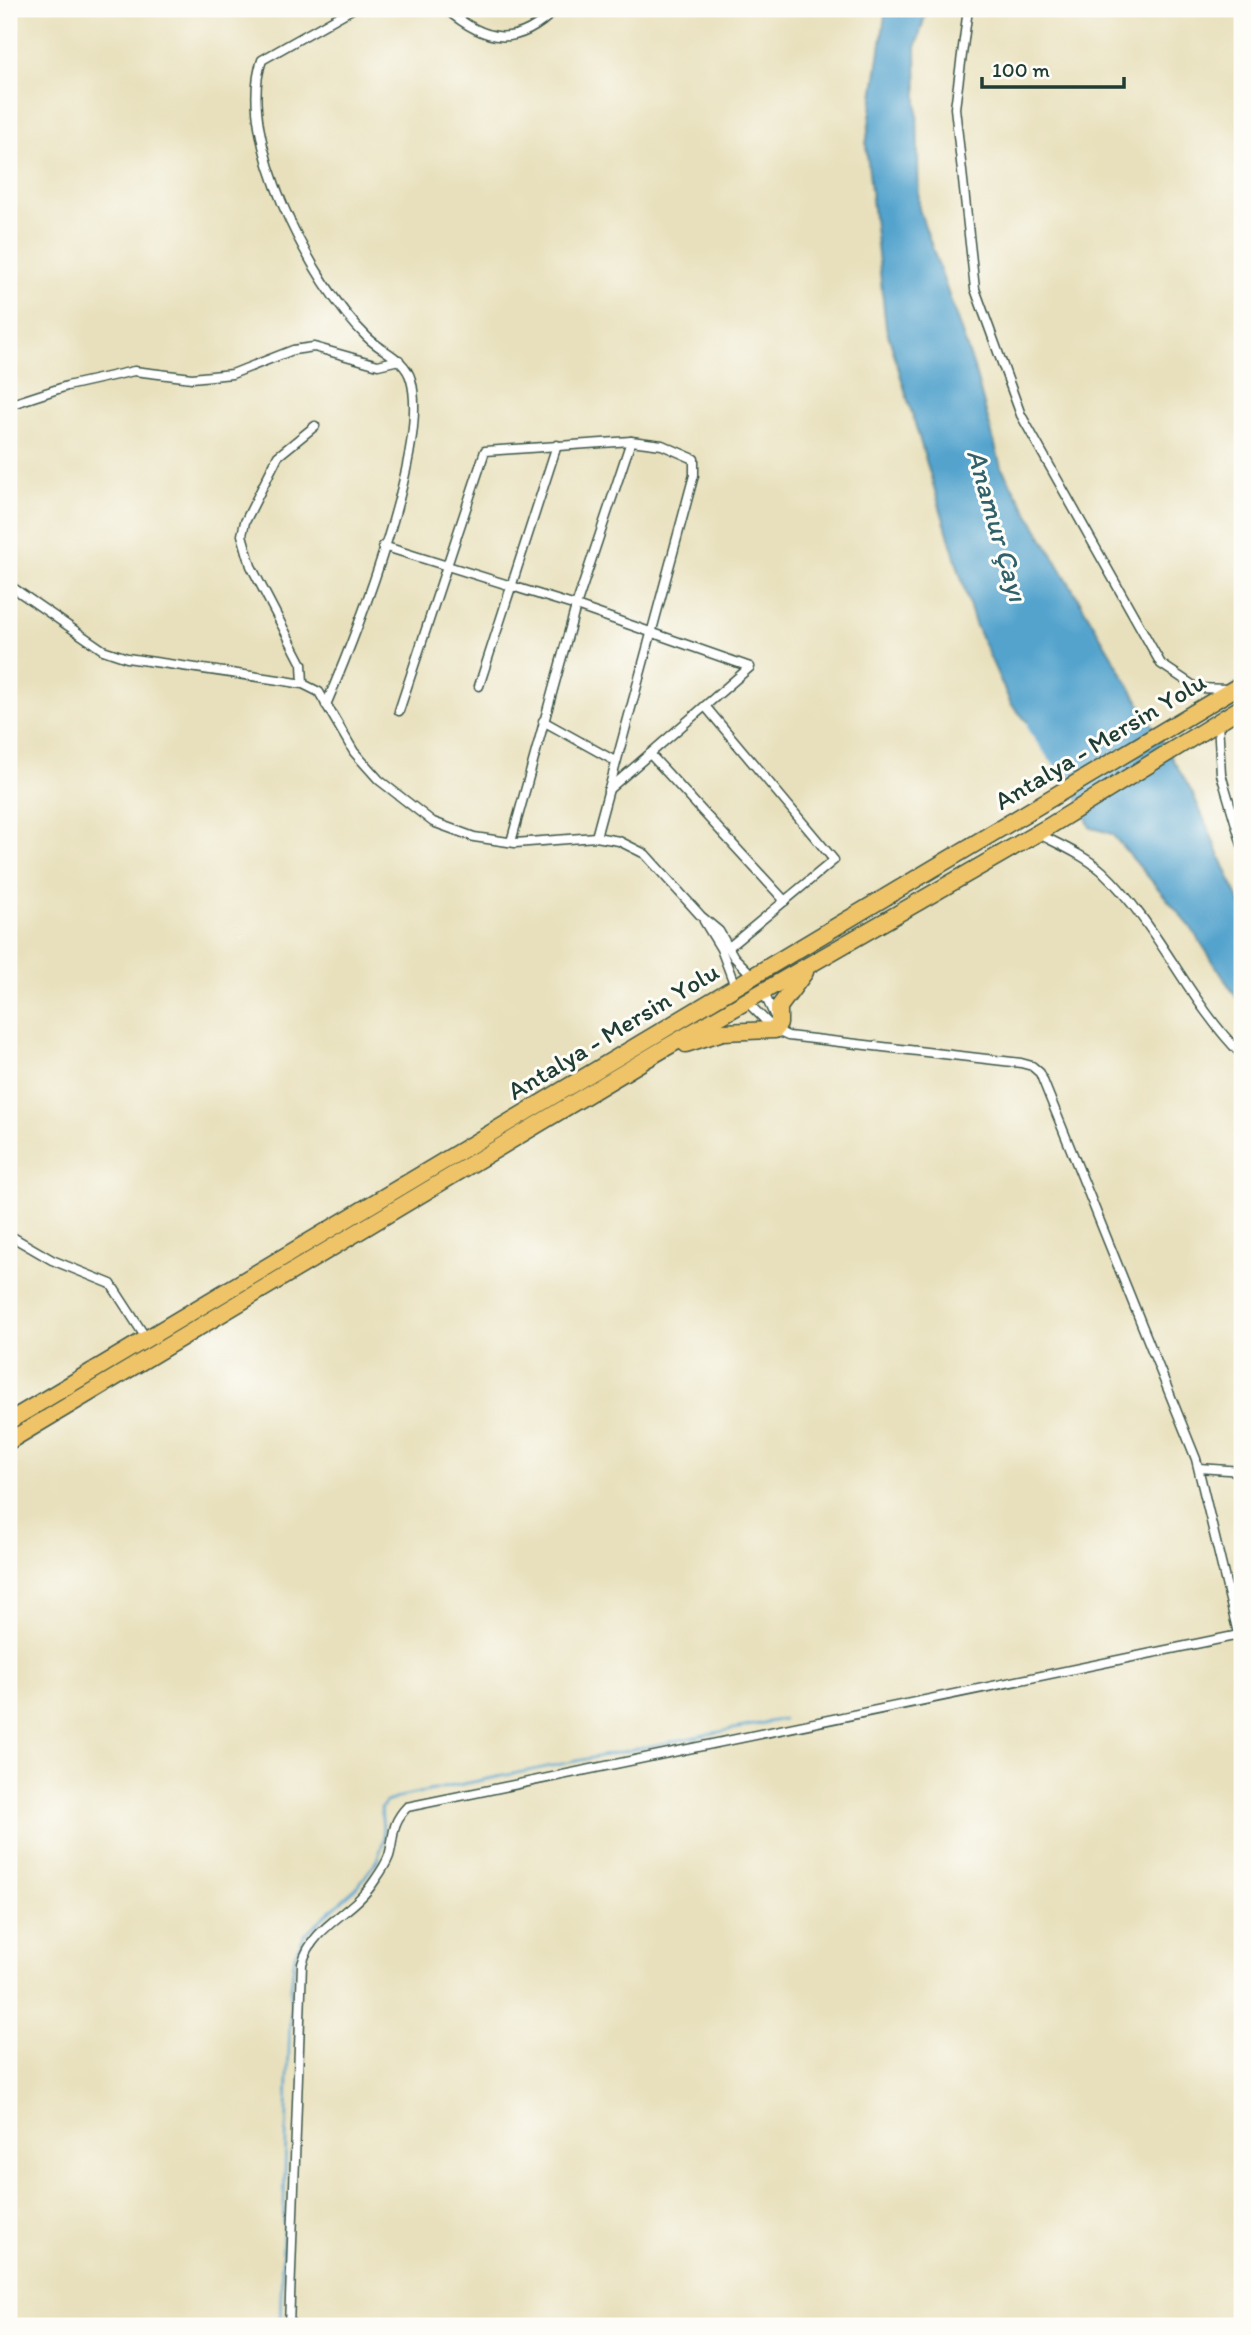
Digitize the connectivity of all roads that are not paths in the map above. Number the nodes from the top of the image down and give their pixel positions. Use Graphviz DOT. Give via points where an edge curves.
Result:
graph roads {
  1 [pos="352,9"];
  2 [pos="446,9"];
  3 [pos="556,9"];
  4 [pos="968,9"];
  5 [pos="399,360"];
  6 [pos="9,405"];
  7 [pos="315,426"];
  8 [pos="631,441"];
  9 [pos="557,446"];
  10 [pos="383,546"];
  11 [pos="447,565"];
  12 [pos="9,585"];
  13 [pos="512,586"];
  14 [pos="576,606"];
  15 [pos="650,633"];
  16 [pos="303,684"];
  17 [pos="479,686"];
  18 [pos="1238,687"];
  19 [pos="326,705"];
  20 [pos="705,706"];
  21 [pos="1242,707"];
  22 [pos="399,711"];
  23 [pos="543,721"];
  24 [pos="1214,724"];
  25 [pos="650,754"];
  26 [pos="615,761"];
  27 [pos="607,791"];
  28 [pos="1042,830"];
  29 [pos="596,837"];
  30 [pos="511,842"];
  31 [pos="1242,845"];
  32 [pos="785,901"];
  33 [pos="701,916"];
  34 [pos="729,947"];
  35 [pos="811,964"];
  36 [pos="754,976"];
  37 [pos="735,986"];
  38 [pos="763,991"];
  39 [pos="746,1001"];
  40 [pos="781,1030"];
  41 [pos="660,1051"];
  42 [pos="1242,1055"];
  43 [pos="9,1235"];
  44 [pos="146,1338"];
  45 [pos="9,1421"];
  46 [pos="9,1441"];
  47 [pos="1199,1468"];
  48 [pos="1242,1471"];
  49 [pos="1239,1635"];
  50 [pos="1242,1650"];
  51 [pos="289,2326"];
  1 -- 5 [label="street" via="262,60 257,129 322,284 368,338"];
  2 -- 3 [label="street" via="469,29 517,37 538,27"];
  4 -- 18 [label="street" via="955,108 975,289 1021,415 1161,664 1197,688"];
  5 -- 6 [label="street" via="378,365 314,347 293,350 232,374 192,378 134,370"];
  5 -- 10 [label="street" via="411,378 414,397 409,463"];
  7 -- 16 [label="street" via="278,456 242,536 251,566 302,664"];
  8 -- 9 [label="street"];
  8 -- 14 [label="street"];
  8 -- 15 [label="street" via="662,445 694,459 694,475"];
  9 -- 11 [label="street" via="485,451"];
  9 -- 13 [label="street"];
  10 -- 11 [label="street"];
  10 -- 19 [label="street" via="353,641"];
  11 -- 13 [label="street"];
  11 -- 22 [label="street"];
  12 -- 16 [label="street" via="103,650"];
  13 -- 14 [label="street"];
  13 -- 17 [label="street"];
  14 -- 15 [label="street"];
  14 -- 23 [label="street"];
  15 -- 20 [label="street" via="750,667"];
  15 -- 26 [label="street"];
  16 -- 19 [label="street" via="319,692"];
  18 -- 36 [label="highway, Antalya - Mersin Yolu"];
  19 -- 30 [label="street" via="354,752 399,798 433,822 474,837"];
  20 -- 25 [label="street"];
  20 -- 32 [label="street" via="834,860"];
  21 -- 24 [label="highway, Antalya - Mersin Yolu"];
  23 -- 26 [label="street"];
  23 -- 30 [label="street"];
  24 -- 28 [label="highway, Antalya - Mersin Yolu"];
  24 -- 31 [label="street" via="1221,774"];
  25 -- 27 [label="street"];
  25 -- 32 [label="street"];
  26 -- 27 [label="street"];
  27 -- 29 [label="street"];
  28 -- 35 [label="highway, Antalya - Mersin Yolu"];
  28 -- 42 [label="street" via="1100,870 1147,920 1219,1032"];
  29 -- 30 [label="street"];
  29 -- 33 [label="street" via="619,841 645,854"];
  32 -- 34 [label="street"];
  33 -- 34 [label="street"];
  33 -- 37 [label="street" via="721,949"];
  34 -- 36 [label="street"];
  35 -- 38 [label="highway, Antalya - Mersin Yolu"];
  35 -- 40 [label="highway" via="783,998"];
  36 -- 37 [label="highway, Antalya - Mersin Yolu"];
  36 -- 38 [label="highway"];
  37 -- 39 [label="highway"];
  37 -- 44 [label="highway, Antalya - Mersin Yolu"];
  38 -- 39 [label="highway, Antalya - Mersin Yolu"];
  38 -- 40 [label="street"];
  39 -- 40 [label="street"];
  39 -- 41 [label="highway, Antalya - Mersin Yolu"];
  40 -- 41 [label="highway" via="723,1032"];
  40 -- 47 [label="street" via="1021,1063 1040,1073"];
  41 -- 46 [label="highway, Antalya - Mersin Yolu"];
  43 -- 44 [label="street" via="52,1260 111,1284"];
  44 -- 45 [label="highway, Antalya - Mersin Yolu"];
  47 -- 48 [label="street"];
  47 -- 49 [label="street"];
  49 -- 50 [label="street"];
  49 -- 51 [label="street" via="407,1807 395,1820 388,1858 373,1884 318,1932 302,1964"];
}
